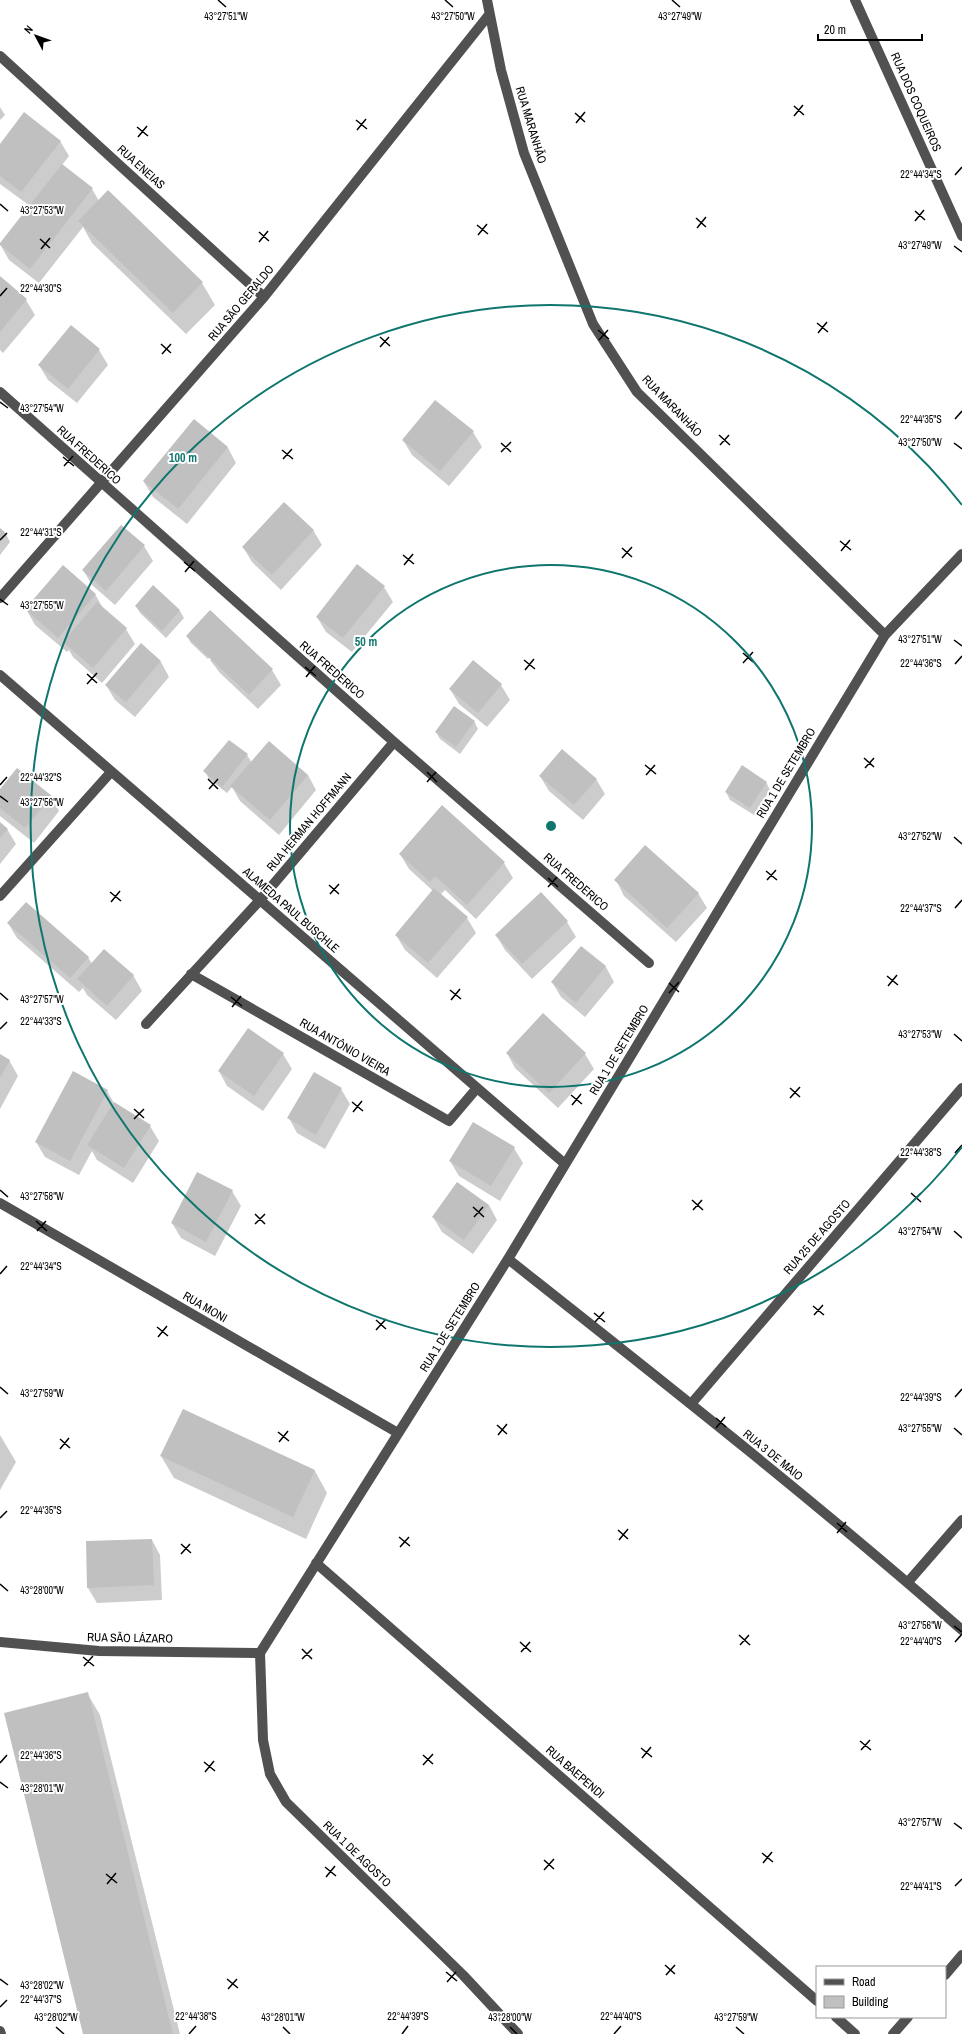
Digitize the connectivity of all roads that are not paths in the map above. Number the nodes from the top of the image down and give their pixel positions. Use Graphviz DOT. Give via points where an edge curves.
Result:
graph roads {
  1 [pos="487,0"];
  2 [pos="855,0"];
  3 [pos="488,16"];
  4 [pos="0,56"];
  5 [pos="962,236"];
  6 [pos="264,297"];
  7 [pos="0,392"];
  8 [pos="101,484"];
  9 [pos="962,554"];
  10 [pos="0,598"];
  11 [pos="885,635"];
  12 [pos="0,675"];
  13 [pos="394,742"];
  14 [pos="111,772"];
  15 [pos="0,896"];
  16 [pos="260,900"];
  17 [pos="650,963"];
  18 [pos="191,974"];
  19 [pos="146,1024"];
  20 [pos="477,1088"];
  21 [pos="962,1088"];
  22 [pos="565,1164"];
  23 [pos="0,1203"];
  24 [pos="508,1259"];
  25 [pos="691,1404"];
  26 [pos="398,1434"];
  27 [pos="962,1520"];
  28 [pos="316,1563"];
  29 [pos="908,1582"];
  30 [pos="962,1630"];
  31 [pos="0,1642"];
  32 [pos="260,1653"];
  33 [pos="962,1955"];
  34 [pos="946,1974"];
  35 [pos="816,2000"];
  36 [pos="837,2018"];
  37 [pos="907,2018"];
  38 [pos="518,2034"];
  39 [pos="855,2034"];
  40 [pos="893,2034"];
  1 -- 3 [label="street, RUA MARANHÃO"];
  2 -- 5 [label="street, RUA DOS COQUEIROS"];
  3 -- 6 [label="street, RUA SÃO GERALDO"];
  3 -- 11 [label="street, RUA MARANHÃO" via="524,153 597,330 637,392"];
  4 -- 6 [label="street, RUA ENEIAS"];
  6 -- 8 [label="street, RUA SÃO GERALDO"];
  7 -- 8 [label="street, RUA FREDERICO"];
  8 -- 10 [label="street, RUA SÃO GERALDO"];
  8 -- 13 [label="street, RUA FREDERICO"];
  9 -- 11 [label="street, RUA 1 DE SETEMBRO"];
  11 -- 22 [label="street, RUA 1 DE SETEMBRO"];
  12 -- 14 [label="street, ALAMEDA PAUL BUSCHLE"];
  13 -- 16 [label="street, RUA HERMAN HOFFMANN"];
  13 -- 17 [label="street, RUA FREDERICO"];
  14 -- 15 [label="street"];
  14 -- 16 [label="street, ALAMEDA PAUL BUSCHLE"];
  16 -- 18 [label="street, RUA HERMAN HOFFMANN"];
  16 -- 20 [label="street, ALAMEDA PAUL BUSCHLE"];
  18 -- 19 [label="street, RUA HERMAN HOFFMANN"];
  18 -- 20 [label="street, RUA ANTÔNIO VIEIRA" via="449,1121"];
  20 -- 22 [label="street, ALAMEDA PAUL BUSCHLE"];
  21 -- 25 [label="street, RUA 25 DE AGOSTO"];
  22 -- 24 [label="street, RUA 1 DE SETEMBRO"];
  23 -- 26 [label="street, RUA MONI"];
  24 -- 25 [label="street, RUA 3 DE MAIO"];
  24 -- 26 [label="street, RUA 1 DE SETEMBRO"];
  25 -- 29 [label="street, RUA 3 DE MAIO"];
  26 -- 28 [label="street, RUA 1 DE SETEMBRO"];
  27 -- 29 [label="street"];
  28 -- 32 [label="street, RUA 1 DE SETEMBRO"];
  28 -- 35 [label="street, RUA BAEPENDI"];
  29 -- 30 [label="street, RUA 3 DE MAIO"];
  31 -- 32 [label="street, RUA SÃO LÁZARO" via="99,1651"];
  32 -- 38 [label="street, RUA 1 DE AGOSTO" via="263,1740 270,1774 286,1802 463,1975"];
  33 -- 34 [label="street"];
  36 -- 39 [label="street"];
  37 -- 40 [label="street"];
}
